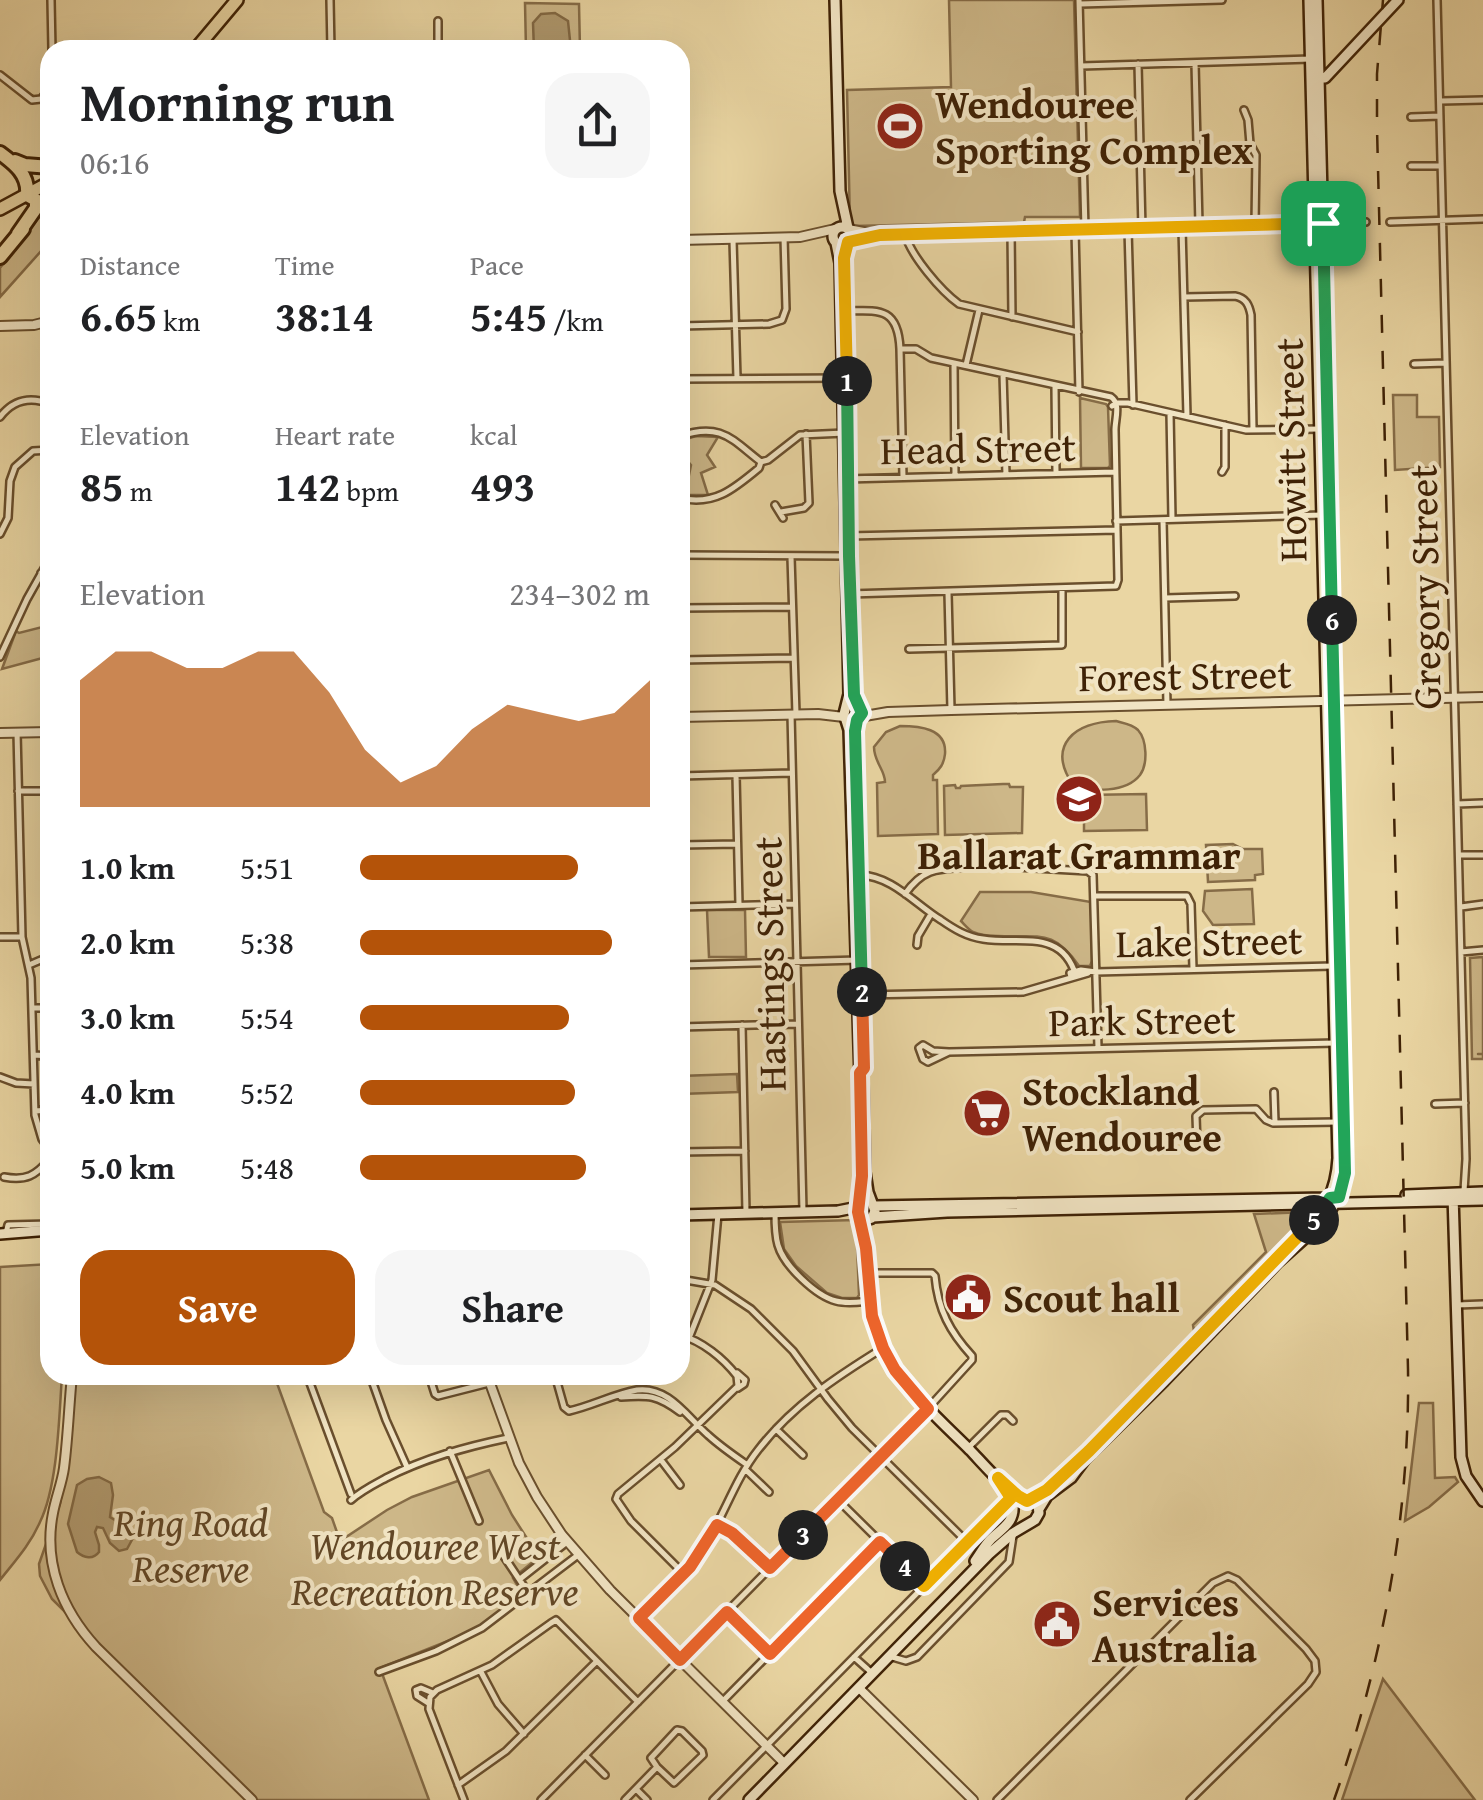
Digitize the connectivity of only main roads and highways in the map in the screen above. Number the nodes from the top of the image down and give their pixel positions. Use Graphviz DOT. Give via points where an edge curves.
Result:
graph roads {
  1 [pos="237,0"];
  2 [pos="835,0"];
  3 [pos="1309,0"];
  4 [pos="1317,0"];
  5 [pos="1398,0"];
  6 [pos="203,40"];
  7 [pos="1357,42"];
  8 [pos="1314,59"];
  9 [pos="1318,79"];
  10 [pos="2,155"];
  11 [pos="40,166"];
  12 [pos="40,188"];
  13 [pos="840,191"];
  14 [pos="27,195"];
  15 [pos="40,208"];
  16 [pos="0,210"];
  17 [pos="835,229"];
  18 [pos="848,229"];
  19 [pos="18,234"];
  20 [pos="835,242"];
  21 [pos="848,242"];
  22 [pos="0,257"];
  23 [pos="843,312"];
  24 [pos="1324,429"];
  25 [pos="1330,701"];
  26 [pos="1333,964"];
  27 [pos="1340,1063"];
  28 [pos="1341,1122"];
  29 [pos="1344,1178"];
  30 [pos="1335,1186"];
  31 [pos="1466,1196"];
  32 [pos="1356,1200"];
  33 [pos="1312,1201"];
  34 [pos="1332,1203"];
  35 [pos="866,1211"];
  36 [pos="690,1214"];
  37 [pos="1310,1224"];
  38 [pos="40,1227"];
  39 [pos="4,1229"];
  40 [pos="1244,1295"];
  41 [pos="1190,1352"];
  42 [pos="998,1478"];
  43 [pos="1012,1500"];
  44 [pos="1028,1501"];
  45 [pos="1483,1502"];
  46 [pos="1040,1509"];
  47 [pos="1019,1514"];
  48 [pos="1031,1522"];
  49 [pos="985,1548"];
  50 [pos="870,1672"];
  51 [pos="748,1798"];
  1 -- 6 [label="highway"];
  2 -- 13 [label="main road"];
  3 -- 8 [label="main road, Howitt Street"];
  4 -- 8 [label="main road, Howitt Street"];
  5 -- 7 [label="main road"];
  7 -- 9 [label="main road"];
  7 -- 9 [label="main road"];
  8 -- 9 [label="main road, Howitt Street"];
  9 -- 24 [label="main road, Howitt Street"];
  10 -- 11 [label="highway"];
  10 -- 14 [label="highway" via="25,177"];
  12 -- 14 [label="highway"];
  13 -- 17 [label="main road"];
  13 -- 18 [label="main road"];
  14 -- 16 [label="highway"];
  14 -- 19 [label="highway" via="36,208"];
  15 -- 19 [label="highway"];
  17 -- 18 [label="main road"];
  17 -- 20 [label="main road"];
  18 -- 21 [label="main road"];
  19 -- 22 [label="highway"];
  20 -- 21 [label="main road"];
  20 -- 23 [label="main road"];
  21 -- 23 [label="main road"];
  23 -- 35 [label="main road"];
  24 -- 25 [label="main road, Howitt Street"];
  24 -- 25 [label="main road, Howitt Street"];
  25 -- 26 [label="main road, Howitt Street"];
  26 -- 27 [label="main road, Howitt Street"];
  26 -- 27 [label="main road, Howitt Street"];
  27 -- 28 [label="main road, Howitt Street"];
  28 -- 29 [label="main road, Howitt Street"];
  28 -- 30 [label="main road, Howitt Street"];
  29 -- 32 [label="main road"];
  29 -- 34 [label="main road, Howitt Street"];
  30 -- 33 [label="main road"];
  30 -- 34 [label="main road, Howitt Street"];
  31 -- 32 [label="main road"];
  31 -- 45 [label="main road" via="1456,1258 1462,1460"];
  32 -- 34 [label="main road"];
  33 -- 34 [label="main road"];
  33 -- 35 [label="main road"];
  33 -- 37 [label="main road"];
  34 -- 37 [label="main road"];
  34 -- 40 [label="main road"];
  35 -- 36 [label="main road"];
  35 -- 42 [label="main road" via="870,1301 883,1348 905,1384"];
  37 -- 40 [label="main road"];
  38 -- 39 [label="main road"];
  40 -- 41 [label="main road"];
  41 -- 44 [label="main road"];
  41 -- 46 [label="main road"];
  42 -- 43 [label="main road"];
  42 -- 44 [label="main road"];
  43 -- 47 [label="main road"];
  43 -- 49 [label="main road" via="1010,1521"];
  44 -- 46 [label="main road"];
  44 -- 47 [label="main road"];
  46 -- 48 [label="main road"];
  47 -- 48 [label="main road"];
  47 -- 49 [label="main road"];
  48 -- 50 [label="main road" via="988,1554"];
  49 -- 50 [label="main road"];
  50 -- 51 [label="main road"];
}
